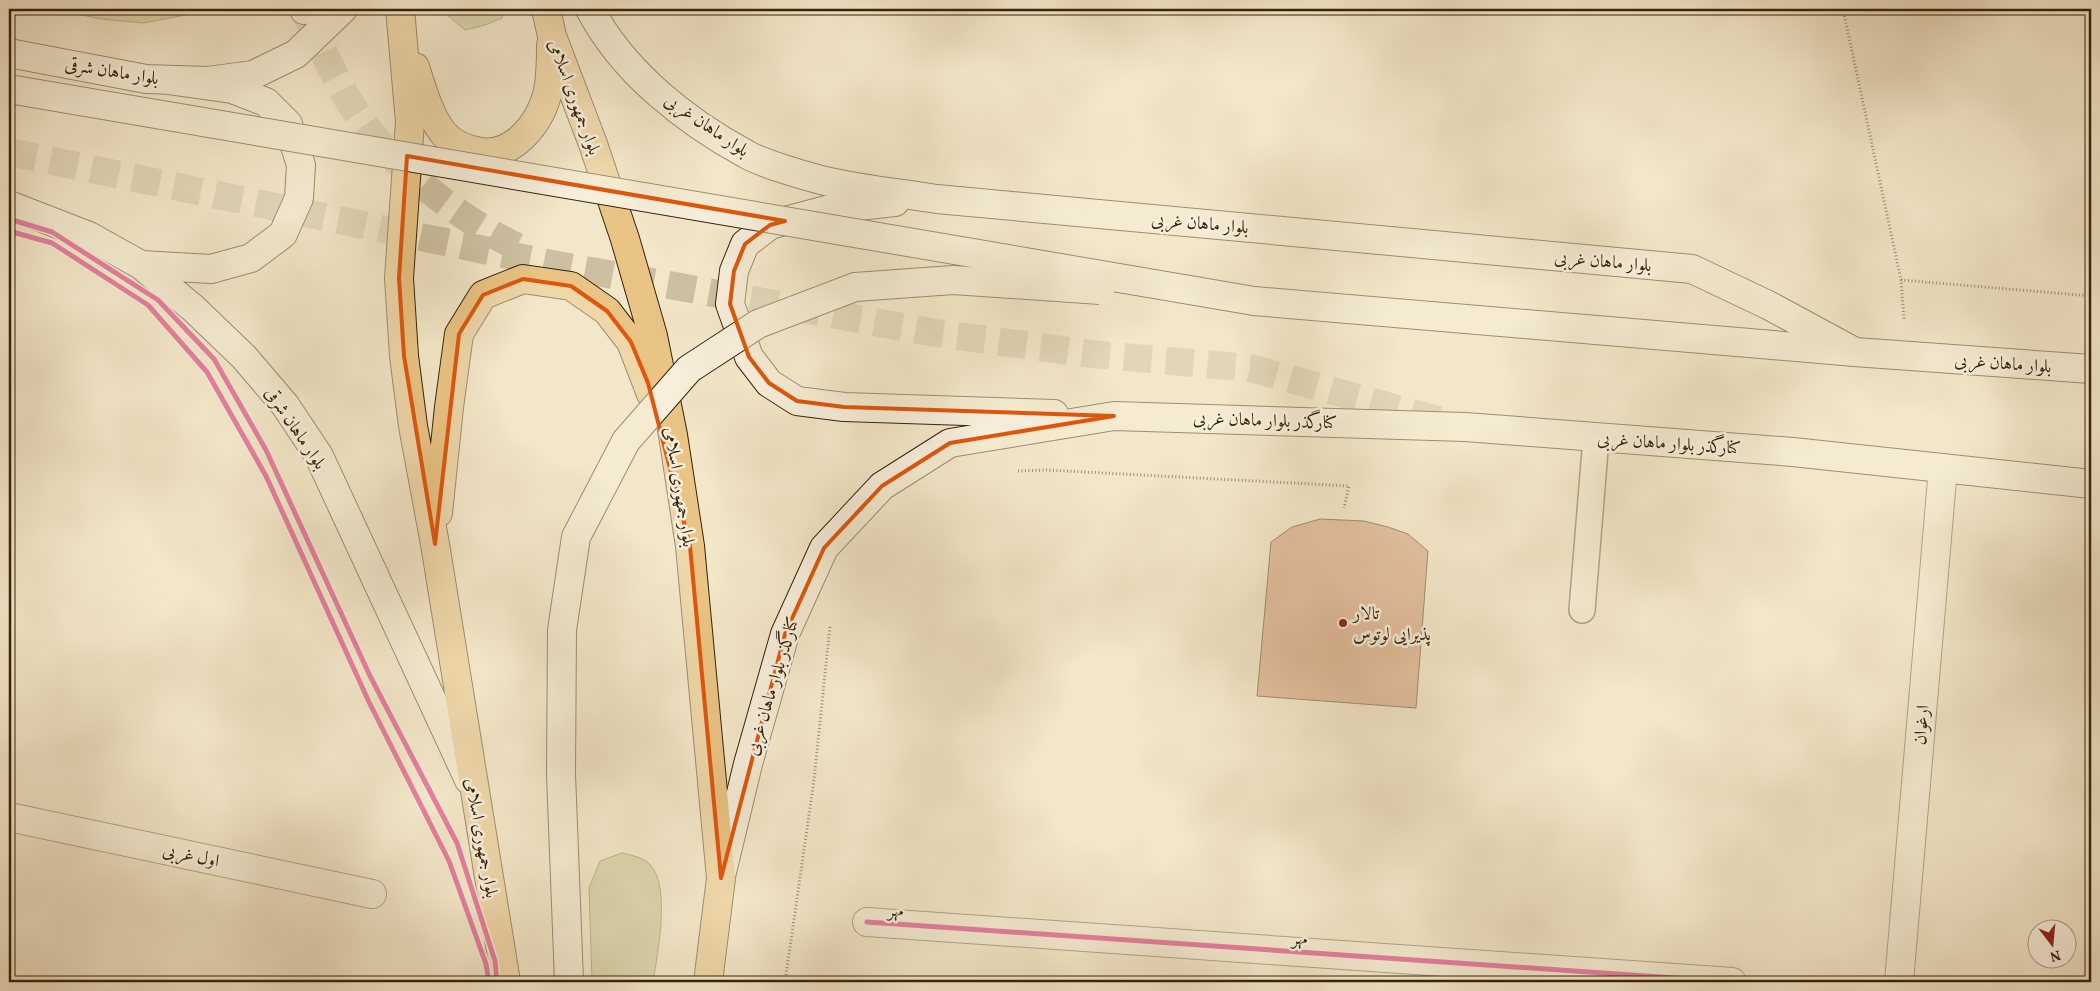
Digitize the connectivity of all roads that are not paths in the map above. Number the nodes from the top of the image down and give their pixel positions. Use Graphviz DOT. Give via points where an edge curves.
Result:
graph roads {
  1 [pos="343,9"];
  2 [pos="546,9"];
  3 [pos="590,9"];
  4 [pos="400,14"];
  5 [pos="552,36"];
  6 [pos="9,53"];
  7 [pos="168,80"];
  8 [pos="9,88"];
  9 [pos="937,199"];
  10 [pos="9,205"];
  11 [pos="141,266"];
  12 [pos="1254,301"];
  13 [pos="1855,352"];
  14 [pos="2091,369"];
  15 [pos="1114,416"];
  16 [pos="1596,438"];
  17 [pos="1943,468"];
  18 [pos="2091,484"];
  19 [pos="435,544"];
  20 [pos="690,546"];
  21 [pos="1582,610"];
  22 [pos="473,789"];
  23 [pos="9,817"];
  24 [pos="721,878"];
  25 [pos="372,894"];
  26 [pos="867,922"];
  27 [pos="506,982"];
  28 [pos="569,982"];
  29 [pos="708,982"];
  30 [pos="1732,982"];
  31 [pos="1899,982"];
  1 -- 7 [label="main road, بلوار ماهان شرقی" via="296,54 253,75 207,81"];
  2 -- 5 [label="main road, بلوار جمهوری اسلامی"];
  3 -- 9 [label="main road, بلوار ماهان غربی" via="601,30 641,78 692,120 747,155 821,180"];
  4 -- 5 [label="main road" via="420,83 444,134 464,149 494,154 522,139 538,116 547,95"];
  4 -- 19 [label="main road, بلوار جمهوری اسلامی" via="410,122 399,288 412,417"];
  5 -- 20 [label="main road, بلوار جمهوری اسلامی" via="625,239 653,336"];
  6 -- 7 [label="main road, بلوار ماهان شرقی" via="146,79"];
  7 -- 11 [label="main road" via="232,89 266,102 288,124 301,165 299,198 282,234 251,258 211,269"];
  8 -- 12 [label="main road, bridge"];
  9 -- 13 [label="main road, بلوار ماهان غربی" via="1692,270 1768,304"];
  9 -- 15 [label="main road" via="830,208 770,225 745,244 734,271 730,304 749,357 769,383 797,401 844,407"];
  10 -- 11 [label="main road, بلوار ماهان شرقی" via="89,236"];
  11 -- 22 [label="main road, بلوار ماهان شرقی" via="193,308 244,356 285,404 319,456"];
  12 -- 13 [label="main road, بلوار ماهان غربی"];
  12 -- 28 [label="main road, bridge" via="953,280 855,287 758,324 689,369 626,441 576,538 562,630 560,774"];
  13 -- 14 [label="main road, بلوار ماهان غربی"];
  15 -- 16 [label="main road, کنارگذر بلوار ماهان غربی" via="1465,427"];
  15 -- 24 [label="main road, کنارگذر بلوار ماهان غربی" via="950,443 882,486 824,548 785,634 748,764"];
  16 -- 17 [label="main road, کنارگذر بلوار ماهان غربی" via="1793,452"];
  16 -- 21 [label="lane"];
  17 -- 18 [label="main road, کنارگذر بلوار ماهان غربی"];
  17 -- 31 [label="main road, ارغوان"];
  19 -- 20 [label="main road" via="459,334 483,295 523,278 571,286 607,311 631,342 648,383"];
  19 -- 22 [label="main road, بلوار جمهوری اسلامی"];
  20 -- 24 [label="main road, بلوار جمهوری اسلامی"];
  22 -- 27 [label="main road, بلوار جمهوری اسلامی"];
  23 -- 25 [label="main road, اول غربی"];
  24 -- 29 [label="main road, بلوار جمهوری اسلامی"];
  26 -- 30 [label="main road, مهر"];
}
